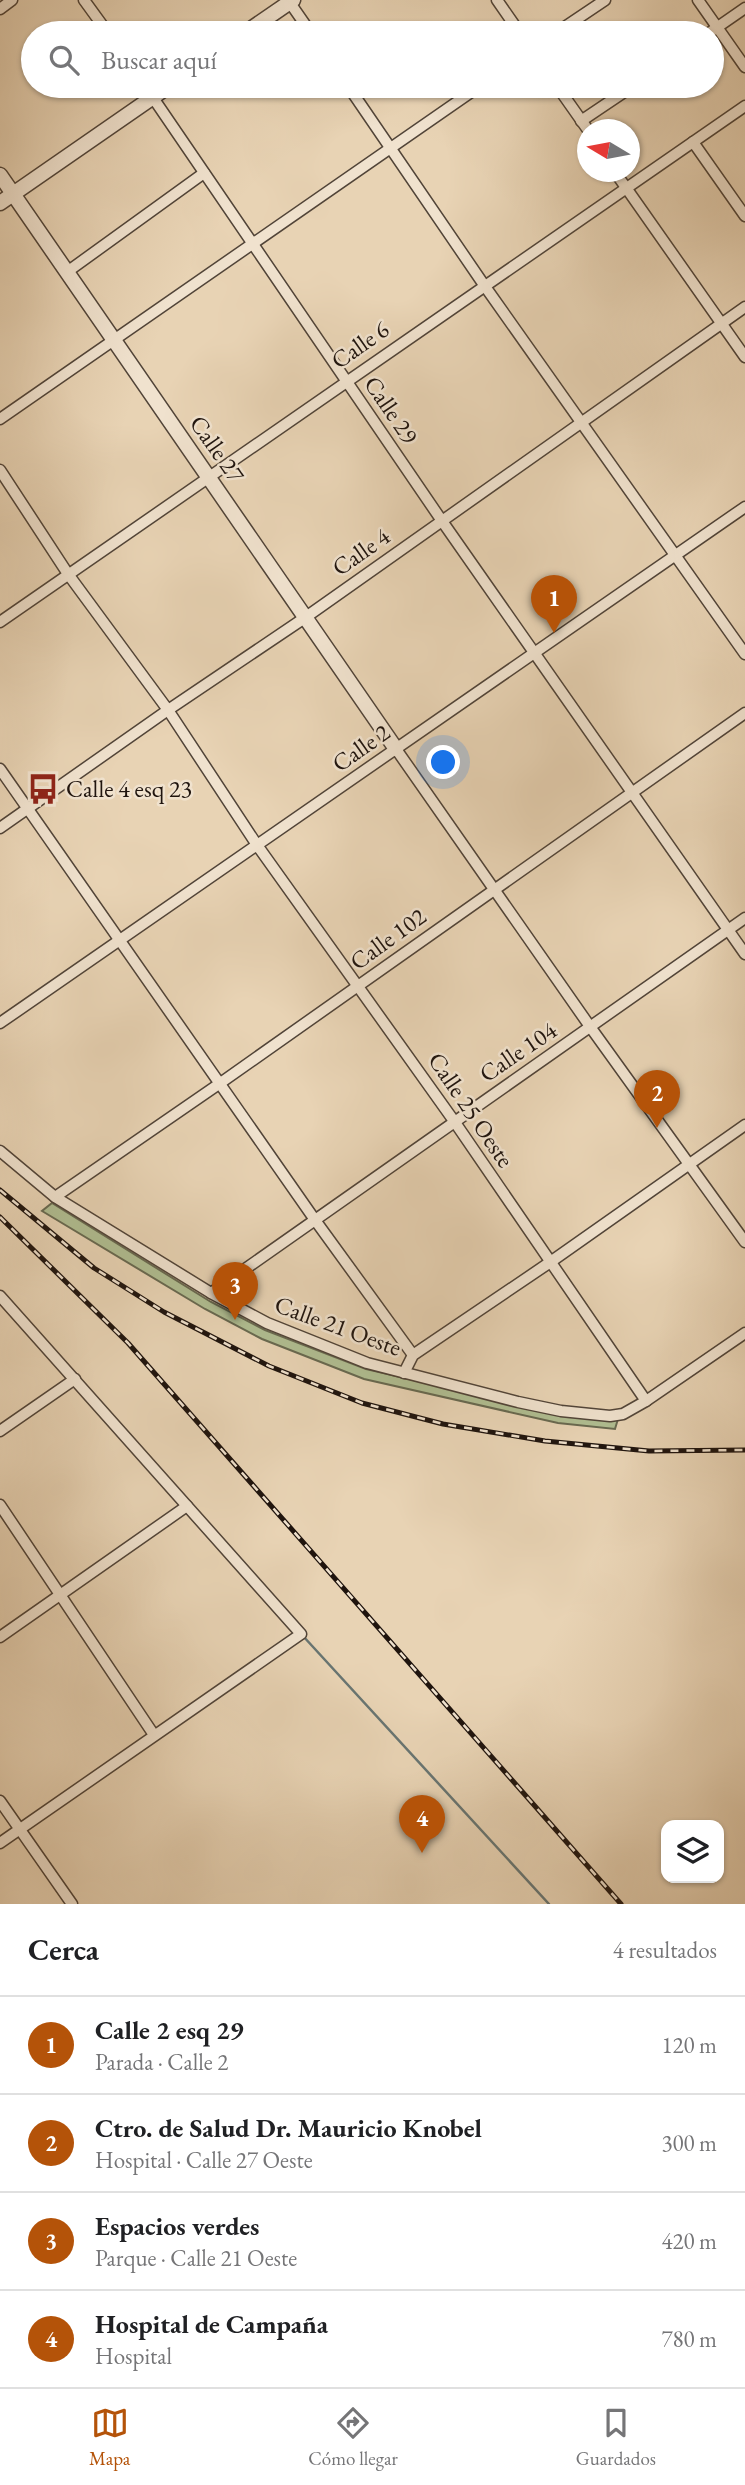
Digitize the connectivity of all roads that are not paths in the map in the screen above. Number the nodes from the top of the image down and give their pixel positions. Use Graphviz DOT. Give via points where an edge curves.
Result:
graph roads {
  1 [pos="12,0"];
  2 [pos="85,0"];
  3 [pos="497,0"];
  4 [pos="605,0"];
  5 [pos="698,0"];
  6 [pos="290,1"];
  7 [pos="745,8"];
  8 [pos="0,9"];
  9 [pos="100,21"];
  10 [pos="262,21"];
  11 [pos="303,21"];
  12 [pos="512,21"];
  13 [pos="574,21"];
  14 [pos="708,21"];
  15 [pos="724,22"];
  16 [pos="724,43"];
  17 [pos="745,67"];
  18 [pos="141,98"];
  19 [pos="153,98"];
  20 [pos="357,98"];
  21 [pos="463,98"];
  22 [pos="564,98"];
  23 [pos="618,98"];
  24 [pos="745,106"];
  25 [pos="579,119"];
  26 [pos="592,119"];
  27 [pos="693,142"];
  28 [pos="392,148"];
  29 [pos="204,173"];
  30 [pos="0,175"];
  31 [pos="622,182"];
  32 [pos="626,188"];
  33 [pos="13,194"];
  34 [pos="0,203"];
  35 [pos="745,216"];
  36 [pos="253,244"];
  37 [pos="67,271"];
  38 [pos="484,285"];
  39 [pos="745,307"];
  40 [pos="722,323"];
  41 [pos="114,340"];
  42 [pos="745,357"];
  43 [pos="346,381"];
  44 [pos="0,419"];
  45 [pos="580,422"];
  46 [pos="0,470"];
  47 [pos="208,476"];
  48 [pos="745,507"];
  49 [pos="442,521"];
  50 [pos="675,556"];
  51 [pos="68,574"];
  52 [pos="306,617"];
  53 [pos="0,622"];
  54 [pos="535,653"];
  55 [pos="745,654"];
  56 [pos="168,710"];
  57 [pos="745,713"];
  58 [pos="396,748"];
  59 [pos="0,769"];
  60 [pos="631,793"];
  61 [pos="28,810"];
  62 [pos="0,828"];
  63 [pos="257,845"];
  64 [pos="495,888"];
  65 [pos="745,918"];
  66 [pos="727,930"];
  67 [pos="119,941"];
  68 [pos="745,954"];
  69 [pos="359,986"];
  70 [pos="0,1023"];
  71 [pos="591,1028"];
  72 [pos="219,1084"];
  73 [pos="454,1121"];
  74 [pos="745,1125"];
  75 [pos="0,1151"];
  76 [pos="690,1164"];
  77 [pos="55,1197"];
  78 [pos="314,1220"];
  79 [pos="745,1242"];
  80 [pos="550,1263"];
  81 [pos="211,1293"];
  82 [pos="0,1296"];
  83 [pos="745,1333"];
  84 [pos="413,1355"];
  85 [pos="404,1373"];
  86 [pos="75,1379"];
  87 [pos="646,1401"];
  88 [pos="0,1431"];
  89 [pos="0,1505"];
  90 [pos="187,1506"];
  91 [pos="62,1594"];
  92 [pos="0,1637"];
  93 [pos="154,1735"];
  94 [pos="0,1801"];
  95 [pos="20,1829"];
  96 [pos="0,1843"];
  97 [pos="72,1904"];
  1 -- 8 [label="street"];
  2 -- 9 [label="street"];
  3 -- 12 [label="street"];
  4 -- 13 [label="street"];
  5 -- 14 [label="street"];
  6 -- 10 [label="street"];
  6 -- 11 [label="street"];
  7 -- 15 [label="street"];
  16 -- 17 [label="street"];
  18 -- 33 [label="street"];
  19 -- 29 [label="street, Calle 29"];
  20 -- 28 [label="street"];
  21 -- 28 [label="street"];
  22 -- 25 [label="street"];
  23 -- 26 [label="street"];
  24 -- 27 [label="street, Calle 6"];
  27 -- 32 [label="street, Calle 6"];
  27 -- 35 [label="street"];
  28 -- 36 [label="street"];
  28 -- 38 [label="street"];
  29 -- 36 [label="street, Calle 29"];
  29 -- 37 [label="street"];
  30 -- 33 [label="street, Calle 27"];
  31 -- 32 [label="street"];
  32 -- 38 [label="street, Calle 6"];
  32 -- 40 [label="street"];
  33 -- 34 [label="street"];
  33 -- 37 [label="street, Calle 27"];
  36 -- 41 [label="street"];
  36 -- 43 [label="street, Calle 29"];
  37 -- 41 [label="street, Calle 27"];
  38 -- 43 [label="street, Calle 6"];
  38 -- 45 [label="street"];
  39 -- 40 [label="street, Calle 4"];
  40 -- 42 [label="street"];
  40 -- 45 [label="street, Calle 4"];
  41 -- 44 [label="street"];
  41 -- 47 [label="street, Calle 27"];
  43 -- 47 [label="street, Calle 6"];
  43 -- 49 [label="street, Calle 29"];
  45 -- 49 [label="street, Calle 4"];
  45 -- 50 [label="street"];
  46 -- 51 [label="street, Calle 25 Oeste"];
  47 -- 51 [label="street, Calle 6"];
  47 -- 52 [label="street, Calle 27"];
  48 -- 50 [label="street, Calle 2"];
  49 -- 52 [label="street, Calle 4"];
  49 -- 54 [label="street, Calle 29"];
  50 -- 54 [label="street, Calle 2"];
  50 -- 55 [label="street"];
  51 -- 53 [label="street, Calle 6"];
  51 -- 56 [label="street, Calle 25 Oeste"];
  52 -- 56 [label="street, Calle 4"];
  52 -- 58 [label="street, Calle 27"];
  54 -- 58 [label="street, Calle 2"];
  54 -- 60 [label="street, Calle 29"];
  56 -- 61 [label="street, Calle 4"];
  56 -- 63 [label="street, Calle 25 Oeste"];
  57 -- 60 [label="street, Calle 102"];
  58 -- 63 [label="street, Calle 2"];
  58 -- 64 [label="street"];
  59 -- 61 [label="street"];
  60 -- 64 [label="street, Calle 102"];
  60 -- 66 [label="street, Calle 29"];
  61 -- 62 [label="street, Calle 4"];
  61 -- 67 [label="street"];
  63 -- 67 [label="street, Calle 2"];
  63 -- 69 [label="street, Calle 25 Oeste"];
  64 -- 69 [label="street, Calle 102"];
  64 -- 71 [label="street"];
  65 -- 66 [label="street, Calle 104"];
  66 -- 68 [label="street, Calle 29"];
  66 -- 71 [label="street, Calle 104"];
  67 -- 70 [label="street, Calle 2"];
  67 -- 72 [label="street"];
  69 -- 72 [label="street, Calle 102"];
  69 -- 73 [label="street, Calle 25 Oeste"];
  71 -- 73 [label="street, Calle 104"];
  71 -- 76 [label="street"];
  72 -- 77 [label="street, Calle 102"];
  72 -- 78 [label="street"];
  73 -- 78 [label="street, Calle 104"];
  73 -- 80 [label="street, Calle 25 Oeste"];
  74 -- 76 [label="street"];
  75 -- 77 [label="street, Calle 21 Oeste"];
  76 -- 79 [label="street"];
  76 -- 80 [label="street"];
  77 -- 81 [label="street, Calle 21 Oeste"];
  78 -- 81 [label="street, Calle 104"];
  78 -- 84 [label="street"];
  80 -- 84 [label="street"];
  80 -- 87 [label="street, Calle 25 Oeste"];
  81 -- 85 [label="street, Calle 21 Oeste" via="305,1339"];
  82 -- 86 [label="street"];
  83 -- 87 [label="street"];
  84 -- 85 [label="street"];
  85 -- 87 [label="street, Calle 21 Oeste" via="561,1411 610,1416"];
  86 -- 88 [label="street"];
  86 -- 90 [label="street"];
  89 -- 91 [label="street"];
  90 -- 91 [label="street"];
  90 -- 93 [label="street" via="301,1633"];
  91 -- 92 [label="street"];
  91 -- 93 [label="street"];
  93 -- 95 [label="street"];
  94 -- 95 [label="street"];
  95 -- 96 [label="street"];
  95 -- 97 [label="street"];
}
